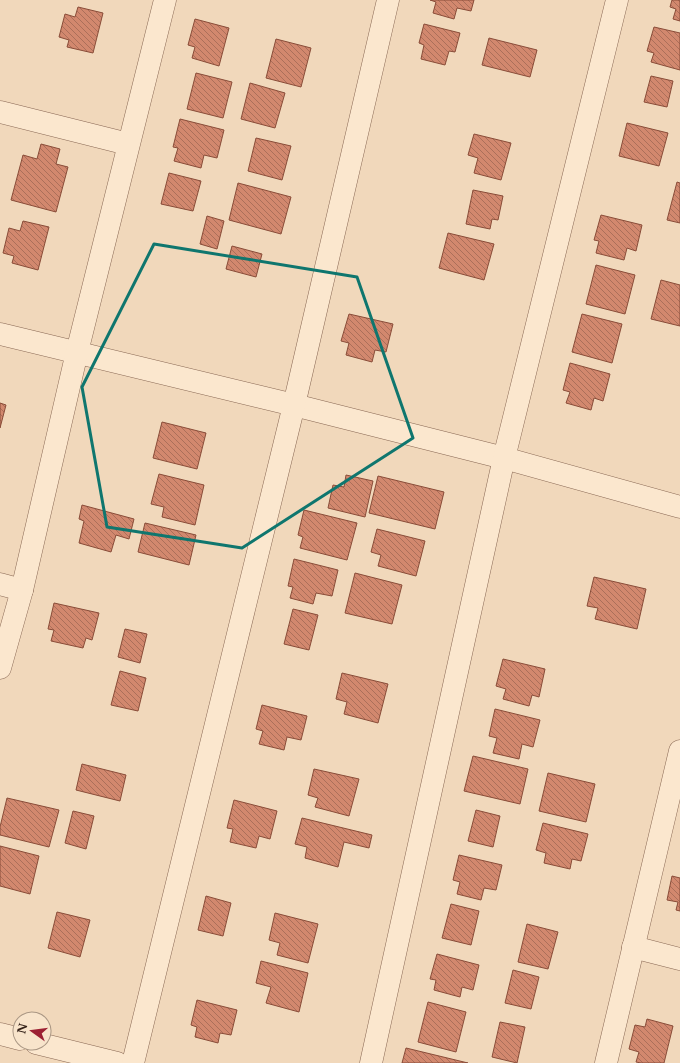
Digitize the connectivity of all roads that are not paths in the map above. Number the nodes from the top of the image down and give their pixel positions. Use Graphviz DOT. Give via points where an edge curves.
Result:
graph roads {
  1 [pos="165,0"];
  2 [pos="388,0"];
  3 [pos="617,0"];
  4 [pos="0,112"];
  5 [pos="128,144"];
  6 [pos="0,334"];
  7 [pos="77,352"];
  8 [pos="294,405"];
  9 [pos="504,458"];
  10 [pos="680,507"];
  11 [pos="0,584"];
  12 [pos="22,590"];
  13 [pos="0,668"];
  14 [pos="680,751"];
  15 [pos="633,947"];
  16 [pos="680,959"];
  17 [pos="0,1034"];
  18 [pos="12,1037"];
  19 [pos="52,1047"];
  20 [pos="117,1063"];
  21 [pos="133,1063"];
  22 [pos="371,1063"];
  23 [pos="606,1063"];
  1 -- 5 [label="street"];
  2 -- 8 [label="street"];
  3 -- 9 [label="street"];
  4 -- 5 [label="street"];
  5 -- 7 [label="street"];
  6 -- 7 [label="street"];
  7 -- 8 [label="street"];
  7 -- 12 [label="street"];
  8 -- 9 [label="street"];
  8 -- 21 [label="street"];
  9 -- 10 [label="street"];
  9 -- 22 [label="street"];
  11 -- 12 [label="street"];
  12 -- 13 [label="street"];
  14 -- 15 [label="street"];
  15 -- 16 [label="street"];
  15 -- 23 [label="street"];
  17 -- 18 [label="street"];
  19 -- 20 [label="street"];
}
